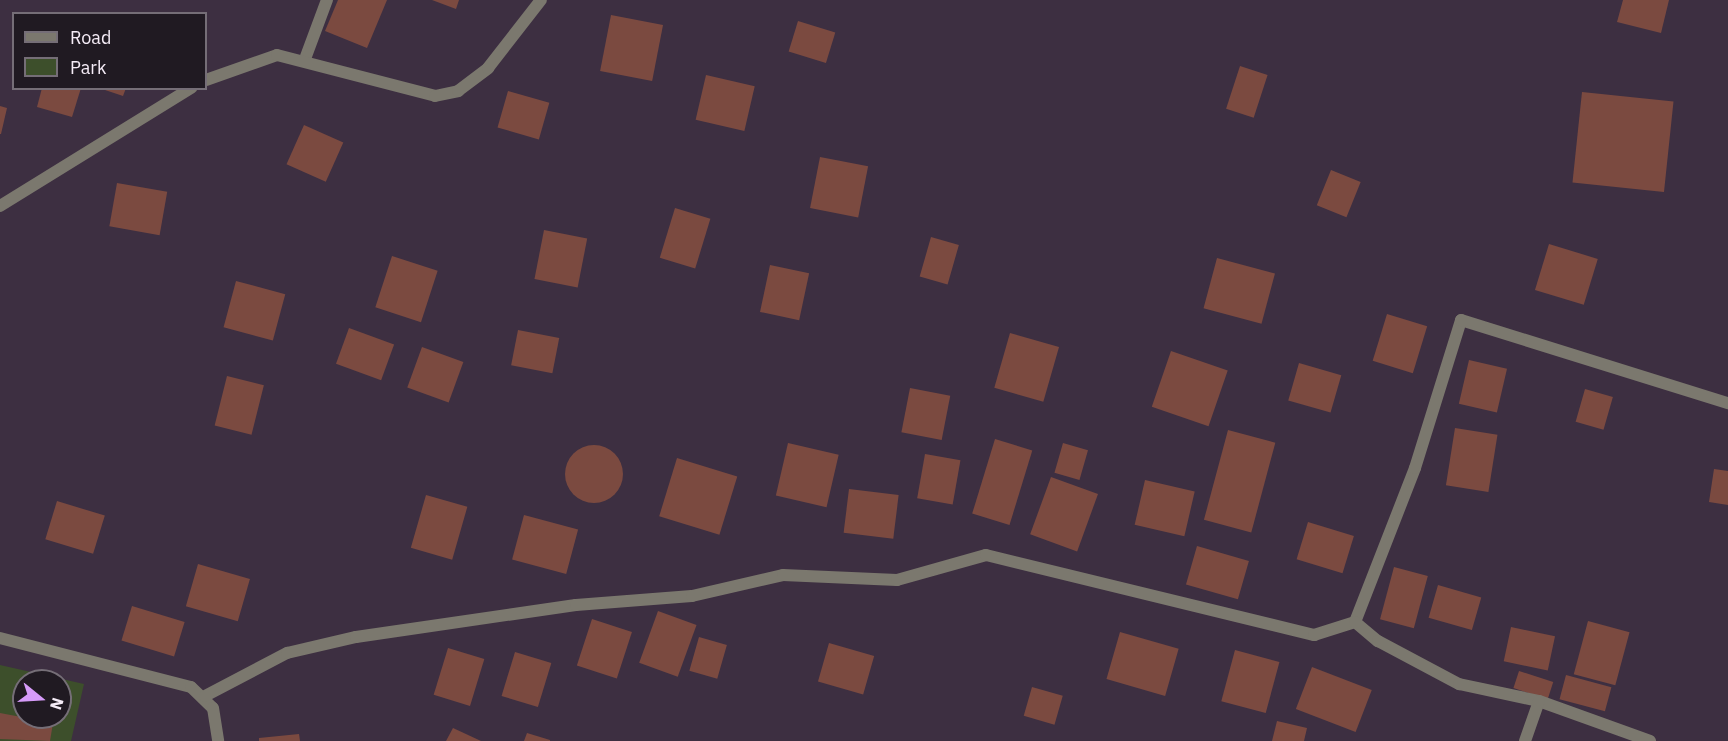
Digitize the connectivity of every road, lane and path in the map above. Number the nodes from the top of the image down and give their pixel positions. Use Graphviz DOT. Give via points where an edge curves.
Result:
graph roads {
  1 [pos="327,0"];
  2 [pos="541,0"];
  3 [pos="305,59"];
  4 [pos="207,80"];
  5 [pos="188,90"];
  6 [pos="0,206"];
  7 [pos="1728,403"];
  8 [pos="1355,622"];
  9 [pos="0,638"];
  10 [pos="205,696"];
  11 [pos="1539,701"];
  12 [pos="218,741"];
  13 [pos="1525,741"];
  14 [pos="1650,741"];
  1 -- 3 [label="street"];
  2 -- 3 [label="street" via="488,68 458,91 435,96"];
  3 -- 4 [label="street" via="277,54"];
  5 -- 6 [label="street"];
  7 -- 8 [label="street" via="1461,320 1415,468"];
  8 -- 10 [label="street" via="1314,635 986,555 897,580 783,575 692,596 576,605 356,637 287,653"];
  8 -- 11 [label="street" via="1378,641 1459,684"];
  9 -- 10 [label="street" via="174,681"];
  10 -- 12 [label="street" via="213,708"];
  11 -- 13 [label="street"];
  11 -- 14 [label="street"];
}
